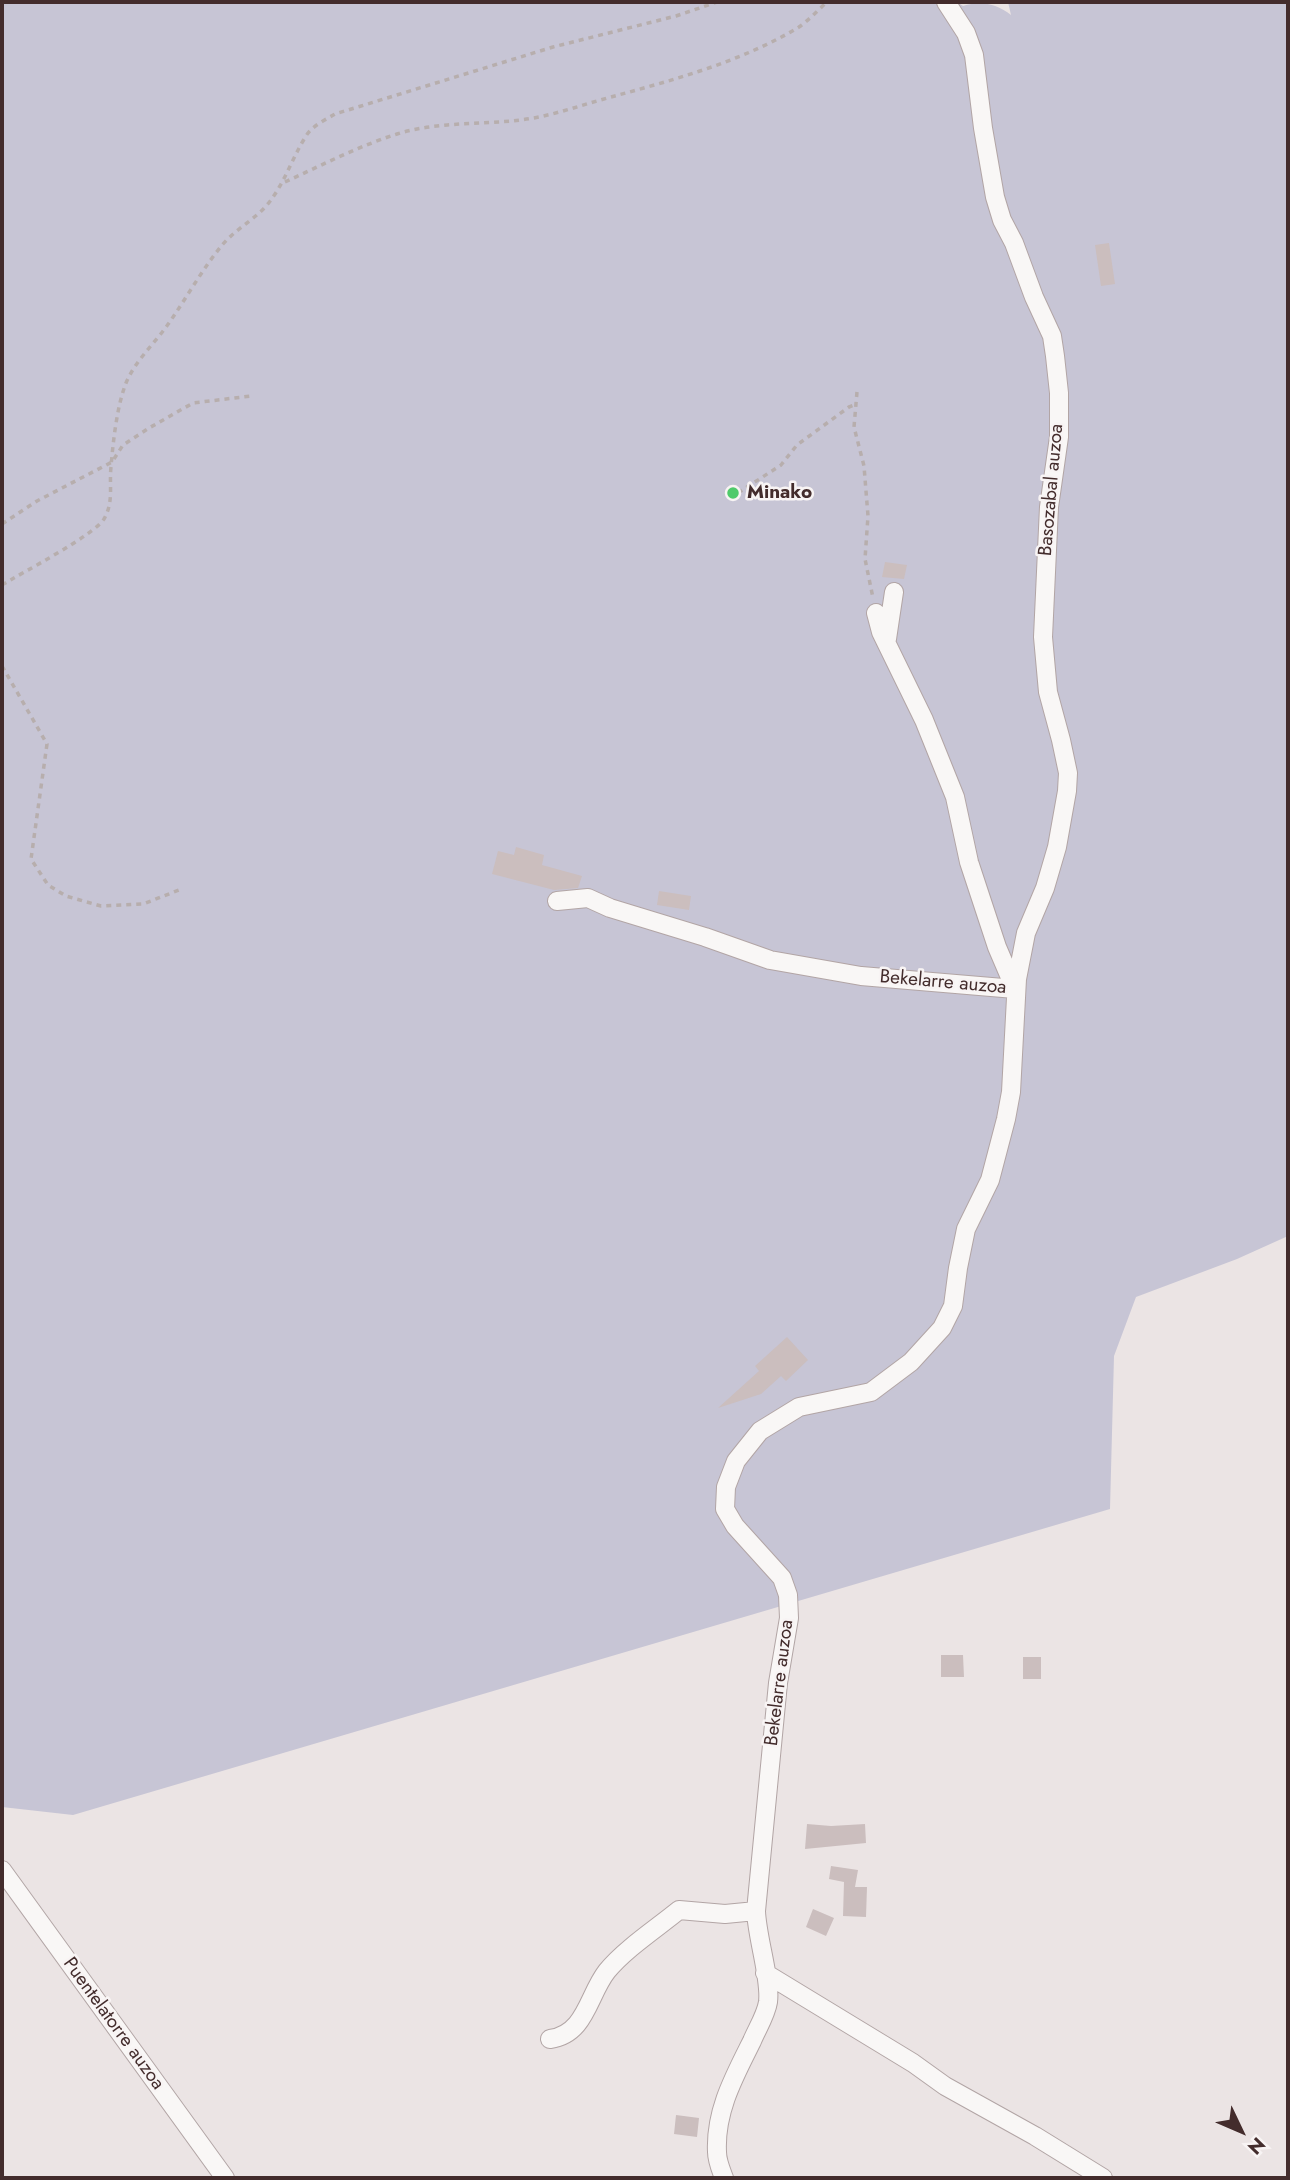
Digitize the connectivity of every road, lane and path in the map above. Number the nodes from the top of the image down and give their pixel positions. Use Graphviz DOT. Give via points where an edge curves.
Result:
graph roads {
  1 [pos="717,2"];
  2 [pos="827,2"];
  3 [pos="946,2"];
  4 [pos="283,183"];
  5 [pos="857,392"];
  6 [pos="251,396"];
  7 [pos="857,404"];
  8 [pos="112,462"];
  9 [pos="738,494"];
  10 [pos="2,524"];
  11 [pos="2,584"];
  12 [pos="894,592"];
  13 [pos="876,613"];
  14 [pos="887,643"];
  15 [pos="2,666"];
  16 [pos="178,890"];
  17 [pos="557,901"];
  18 [pos="1015,989"];
  19 [pos="2,1870"];
  20 [pos="756,1911"];
  21 [pos="765,1973"];
  22 [pos="550,2039"];
  23 [pos="225,2178"];
  24 [pos="724,2178"];
  25 [pos="1103,2178"];
  1 -- 4 [label="path" via="335,114 306,135"];
  2 -- 4 [label="path" via="802,25 712,66 534,118 441,124 398,134"];
  3 -- 18 [label="street, Basozabal auzoa" via="974,55 995,197 1052,336 1059,393 1043,637 1048,692 1068,773 1067,791 1045,888 1026,933"];
  4 -- 8 [label="path" via="259,214 223,245 133,369 120,406"];
  5 -- 7 [label="path"];
  6 -- 8 [label="path" via="193,403 123,445"];
  7 -- 9 [label="path"];
  7 -- 13 [label="path" via="854,427 864,466 868,516 865,559"];
  8 -- 10 [label="path"];
  8 -- 11 [label="path" via="112,497 97,527"];
  12 -- 14 [label="street"];
  13 -- 14 [label="street"];
  14 -- 18 [label="street" via="955,797 970,862"];
  15 -- 16 [label="path" via="47,744 31,859 48,885 66,896 101,906 143,904"];
  17 -- 18 [label="street, Bekelarre auzoa" via="588,898 770,960 861,975"];
  18 -- 20 [label="street, Bekelarre auzoa" via="1006,1119 990,1180 966,1229 953,1306 942,1328 911,1362 871,1392 799,1407 760,1431 736,1461 726,1487 725,1509 734,1526 782,1578 788,1595"];
  19 -- 23 [label="street, Puentelatorre auzoa"];
  20 -- 21 [label="street, Bekelarre auzoa"];
  20 -- 22 [label="street" via="679,1910 607,1971 583,2016 564,2037"];
  21 -- 24 [label="street, Bekelarre auzoa" via="768,2001 719,2116 717,2155"];
  21 -- 25 [label="street" via="944,2086"];
}
